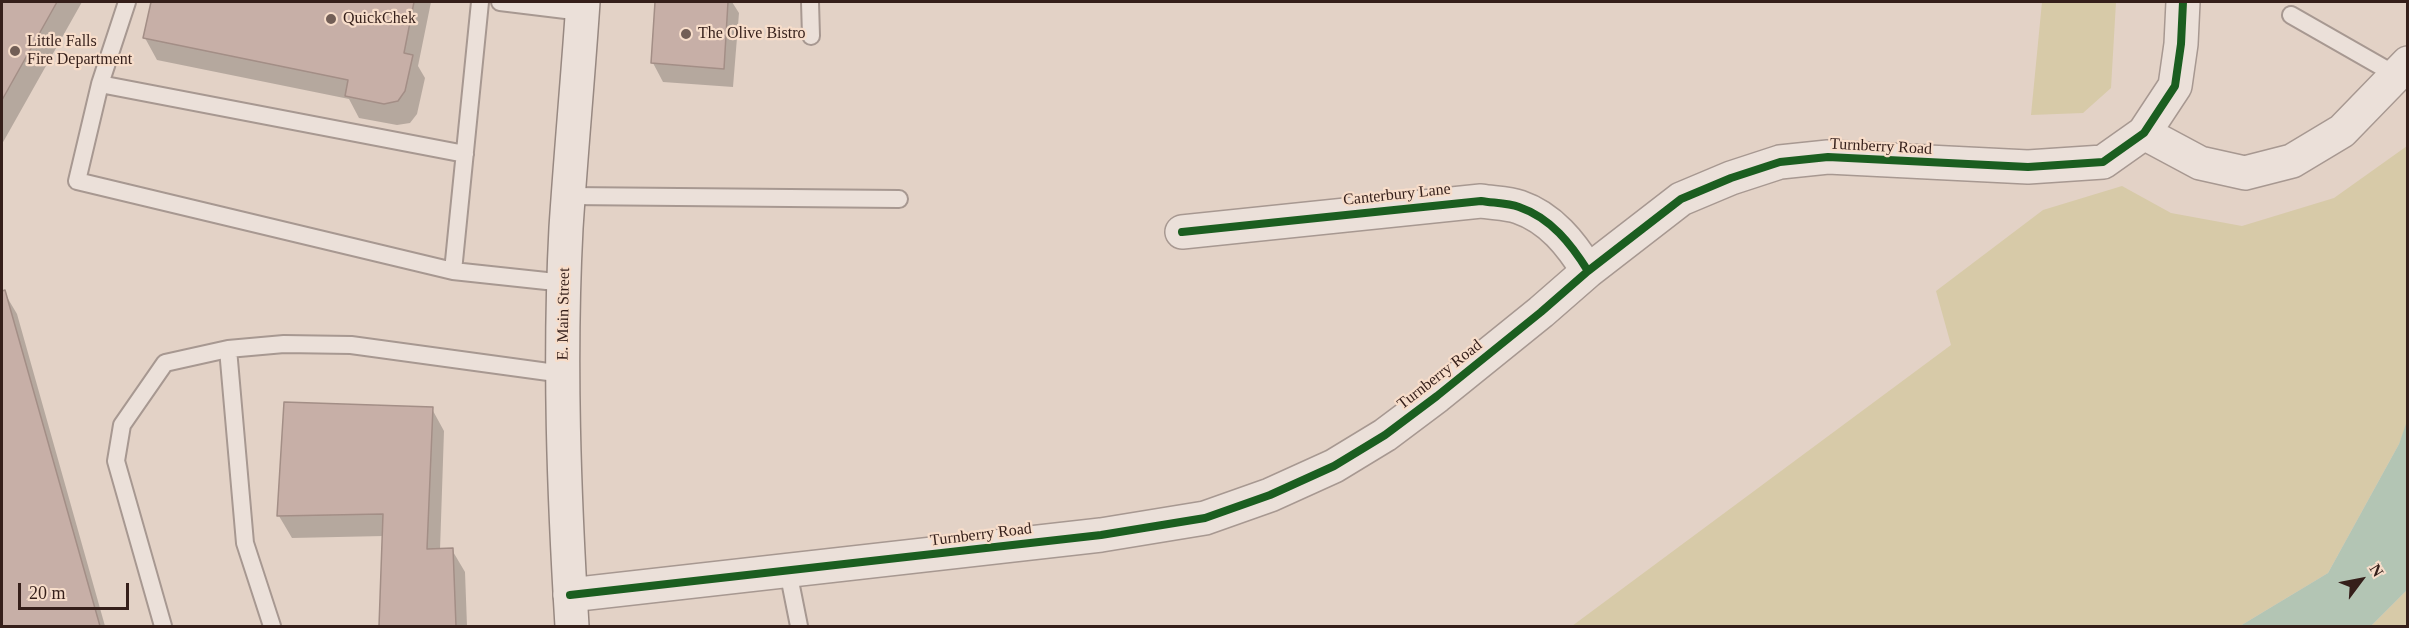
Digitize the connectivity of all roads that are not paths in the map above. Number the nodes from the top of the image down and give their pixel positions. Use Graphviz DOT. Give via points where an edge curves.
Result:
graph roads {
  1 [pos="127,2"];
  2 [pos="480,2"];
  3 [pos="500,2"];
  4 [pos="810,2"];
  5 [pos="2183,2"];
  6 [pos="583,7"];
  7 [pos="2290,15"];
  8 [pos="811,36"];
  9 [pos="2402,69"];
  10 [pos="100,84"];
  11 [pos="2144,133"];
  12 [pos="465,154"];
  13 [pos="569,196"];
  14 [pos="899,199"];
  15 [pos="1182,232"];
  16 [pos="453,271"];
  17 [pos="1588,271"];
  18 [pos="565,284"];
  19 [pos="228,349"];
  20 [pos="563,374"];
  21 [pos="788,571"];
  22 [pos="571,611"];
  23 [pos="163,627"];
  24 [pos="272,627"];
  25 [pos="799,627"];
  1 -- 10 [label="lane"];
  2 -- 12 [label="lane"];
  3 -- 6 [label="lane"];
  4 -- 8 [label="lane"];
  5 -- 11 [label="street, Turnberry Road" via="2175,86"];
  6 -- 13 [label="street, E. Main Street"];
  7 -- 9 [label="lane"];
  9 -- 11 [label="street" via="2342,131 2292,161 2245,174 2200,163"];
  10 -- 12 [label="lane"];
  10 -- 16 [label="lane" via="77,181"];
  11 -- 17 [label="street, Turnberry Road" via="2103,162 2028,167 1828,156 1780,162 1681,199"];
  12 -- 16 [label="lane"];
  13 -- 14 [label="lane"];
  13 -- 18 [label="street, E. Main Street"];
  15 -- 17 [label="street, Canterbury Lane" via="1481,201 1519,207 1552,225"];
  16 -- 18 [label="lane"];
  17 -- 21 [label="street, Turnberry Road" via="1385,435 1334,466 1270,495 1205,518 1171,524"];
  18 -- 20 [label="street, E. Main Street"];
  19 -- 20 [label="lane" via="284,344 351,345"];
  19 -- 23 [label="lane" via="165,363 122,425 116,461"];
  19 -- 24 [label="lane" via="245,543"];
  20 -- 22 [label="street, E. Main Street"];
  21 -- 22 [label="street, Turnberry Road"];
  21 -- 25 [label="lane"];
}
